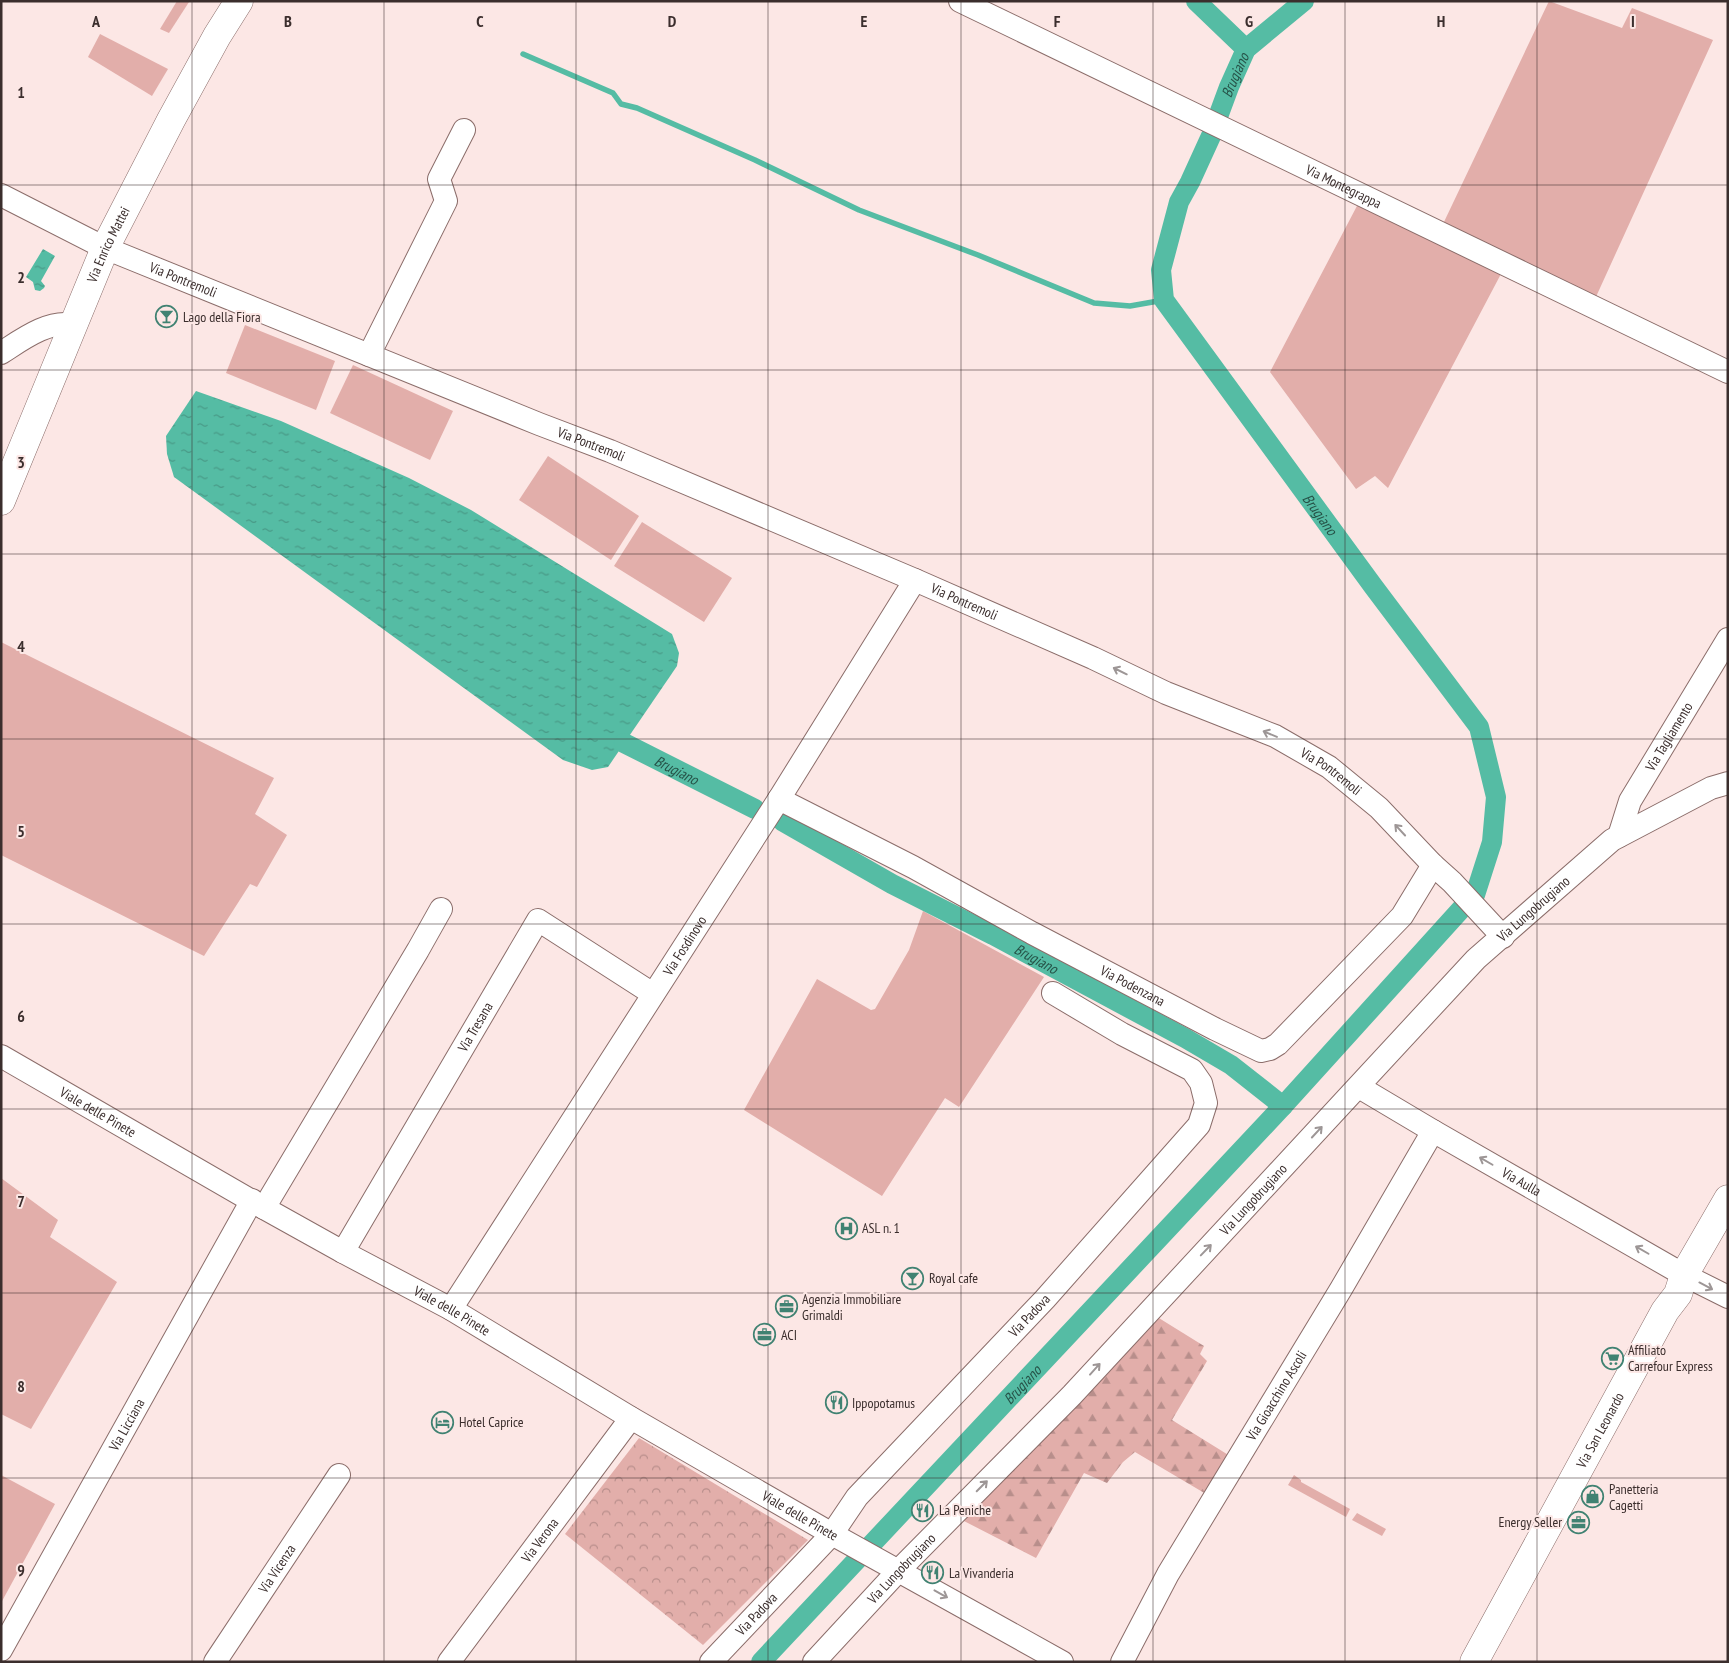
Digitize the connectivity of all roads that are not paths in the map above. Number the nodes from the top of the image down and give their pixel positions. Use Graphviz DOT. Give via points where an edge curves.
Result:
graph roads {
  1 [pos="239,1"];
  2 [pos="960,1"];
  3 [pos="464,130"];
  4 [pos="1,195"];
  5 [pos="105,248"];
  6 [pos="73,325"];
  7 [pos="1,354"];
  8 [pos="369,355"];
  9 [pos="1728,372"];
  10 [pos="1,501"];
  11 [pos="915,580"];
  12 [pos="1728,639"];
  13 [pos="1728,783"];
  14 [pos="779,799"];
  15 [pos="1620,836"];
  16 [pos="1433,865"];
  17 [pos="441,909"];
  18 [pos="1496,930"];
  19 [pos="1053,993"];
  20 [pos="653,994"];
  21 [pos="1,1056"];
  22 [pos="1359,1087"];
  23 [pos="1433,1131"];
  24 [pos="1728,1199"];
  25 [pos="258,1204"];
  26 [pos="343,1252"];
  27 [pos="1684,1275"];
  28 [pos="1728,1297"];
  29 [pos="451,1309"];
  30 [pos="631,1418"];
  31 [pos="339,1475"];
  32 [pos="834,1535"];
  33 [pos="895,1568"];
  34 [pos="1,1650"];
  35 [pos="215,1662"];
  36 [pos="449,1662"];
  37 [pos="711,1662"];
  38 [pos="814,1662"];
  39 [pos="1062,1662"];
  40 [pos="1122,1662"];
  41 [pos="1474,1662"];
  1 -- 5 [label="main road, Via Enrico Mattei" via="178,106"];
  2 -- 9 [label="street, Via Montegrappa"];
  3 -- 8 [label="street" via="439,179 446,202"];
  4 -- 5 [label="street, Via Pontremoli"];
  5 -- 6 [label="main road, Via Enrico Mattei"];
  5 -- 8 [label="street, Via Pontremoli"];
  6 -- 7 [label="street" via="55,324 24,338"];
  6 -- 10 [label="main road, Via Enrico Mattei"];
  8 -- 11 [label="street, Via Pontremoli" via="610,451"];
  11 -- 14 [label="street, Via Fosdinovo"];
  16 -- 11 [label="street, Via Pontremoli, one-way" via="1379,808 1329,766 1275,736 1166,693"];
  12 -- 15 [label="street, Via Tagliamento" via="1630,801"];
  13 -- 15 [label="street, Via Lungobrugiano" via="1711,788"];
  14 -- 16 [label="street, Via Podenzana" via="1261,1051 1278,1044 1402,916"];
  14 -- 20 [label="street, Via Fosdinovo"];
  15 -- 18 [label="street, Via Lungobrugiano"];
  16 -- 18 [label="street, Via Pontremoli"];
  17 -- 25 [label="street, Via Licciana"];
  18 -- 22 [label="street, Via Lungobrugiano" via="1476,959"];
  19 -- 32 [label="street, Via Padova" via="1192,1070 1206,1103 1199,1125 1045,1299 858,1497"];
  20 -- 26 [label="street, Via Tresana" via="538,920"];
  20 -- 29 [label="street, Via Fosdinovo"];
  21 -- 25 [label="street, Viale delle Pinete"];
  22 -- 23 [label="street, Via Aulla"];
  33 -- 22 [label="street, Via Lungobrugiano, one-way" via="1072,1395"];
  27 -- 23 [label="street, Via Aulla, one-way"];
  23 -- 40 [label="street, Via Gioacchino Ascoli" via="1168,1574"];
  24 -- 27 [label="main road, Via San Leonardo"];
  25 -- 26 [label="street, Viale delle Pinete"];
  25 -- 34 [label="street, Via Licciana"];
  26 -- 29 [label="street, Viale delle Pinete"];
  27 -- 28 [label="street, Via Aulla, one-way"];
  27 -- 41 [label="main road, Via San Leonardo" via="1678,1294 1665,1311"];
  29 -- 30 [label="street, Viale delle Pinete"];
  30 -- 32 [label="street, Viale delle Pinete"];
  30 -- 36 [label="street, Via Verona"];
  31 -- 35 [label="street, Via Vicenza"];
  32 -- 33 [label="street, Viale delle Pinete"];
  32 -- 37 [label="street, Via Padova"];
  33 -- 38 [label="street, Via Lungobrugiano"];
  33 -- 39 [label="street, Viale delle Pinete, one-way"];
}
